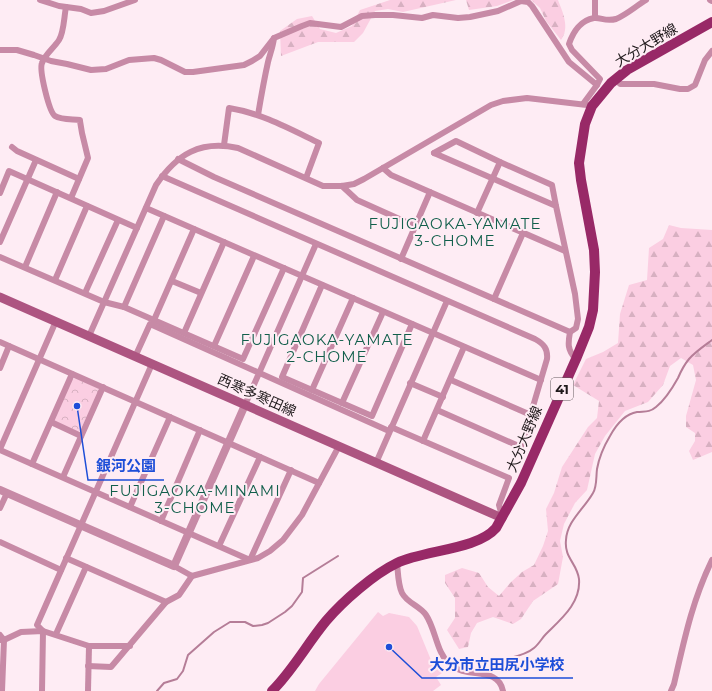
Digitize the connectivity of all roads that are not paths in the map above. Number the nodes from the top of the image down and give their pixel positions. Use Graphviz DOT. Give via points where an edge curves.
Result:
graph roads {
  1 [pos="40,0"];
  2 [pos="136,0"];
  3 [pos="595,0"];
  4 [pos="646,0"];
  5 [pos="66,7"];
  6 [pos="595,17"];
  7 [pos="712,22"];
  8 [pos="274,38"];
  9 [pos="0,50"];
  10 [pos="712,51"];
  11 [pos="44,58"];
  12 [pos="616,79"];
  13 [pos="597,85"];
  14 [pos="587,105"];
  15 [pos="258,115"];
  16 [pos="224,145"];
  17 [pos="12,147"];
  18 [pos="178,159"];
  19 [pos="36,160"];
  20 [pos="500,162"];
  21 [pos="383,168"];
  22 [pos="162,176"];
  23 [pos="306,178"];
  24 [pos="28,179"];
  25 [pos="79,179"];
  26 [pos="492,179"];
  27 [pos="2,180"];
  28 [pos="342,186"];
  29 [pos="57,192"];
  30 [pos="430,192"];
  31 [pos="0,193"];
  32 [pos="71,198"];
  33 [pos="87,206"];
  34 [pos="556,206"];
  35 [pos="146,208"];
  36 [pos="477,213"];
  37 [pos="164,216"];
  38 [pos="118,220"];
  39 [pos="415,226"];
  40 [pos="137,228"];
  41 [pos="194,229"];
  42 [pos="523,233"];
  43 [pos="0,242"];
  44 [pos="224,242"];
  45 [pos="316,244"];
  46 [pos="565,251"];
  47 [pos="254,256"];
  48 [pos="0,257"];
  49 [pos="401,259"];
  50 [pos="25,267"];
  51 [pos="284,268"];
  52 [pos="302,276"];
  53 [pos="55,280"];
  54 [pos="172,281"];
  55 [pos="322,285"];
  56 [pos="85,293"];
  57 [pos="201,293"];
  58 [pos="0,298"];
  59 [pos="353,298"];
  60 [pos="494,299"];
  61 [pos="447,301"];
  62 [pos="104,302"];
  63 [pos="124,307"];
  64 [pos="383,312"];
  65 [pos="154,320"];
  66 [pos="56,322"];
  67 [pos="412,324"];
  68 [pos="570,332"];
  69 [pos="184,333"];
  70 [pos="432,333"];
  71 [pos="89,336"];
  72 [pos="0,342"];
  73 [pos="9,346"];
  74 [pos="214,346"];
  75 [pos="464,347"];
  76 [pos="135,357"];
  77 [pos="39,359"];
  78 [pos="576,359"];
  79 [pos="152,364"];
  80 [pos="0,368"];
  81 [pos="259,372"];
  82 [pos="72,374"];
  83 [pos="450,380"];
  84 [pos="541,380"];
  85 [pos="410,383"];
  86 [pos="103,388"];
  87 [pos="312,390"];
  88 [pos="443,397"];
  89 [pos="135,401"];
  90 [pos="342,403"];
  91 [pos="245,405"];
  92 [pos="437,410"];
  93 [pos="531,415"];
  94 [pos="170,417"];
  95 [pos="51,422"];
  96 [pos="390,429"];
  97 [pos="200,430"];
  98 [pos="82,436"];
  99 [pos="423,440"];
  100 [pos="228,443"];
  101 [pos="340,446"];
  102 [pos="0,450"];
  103 [pos="260,457"];
  104 [pos="376,463"];
  105 [pos="32,464"];
  106 [pos="290,470"];
  107 [pos="63,478"];
  108 [pos="319,483"];
  109 [pos="3,492"];
  110 [pos="95,492"];
  111 [pos="130,507"];
  112 [pos="0,508"];
  113 [pos="502,518"];
  114 [pos="161,521"];
  115 [pos="81,525"];
  116 [pos="189,533"];
  117 [pos="0,542"];
  118 [pos="219,546"];
  119 [pos="66,558"];
  120 [pos="250,560"];
  121 [pos="712,560"];
  122 [pos="397,563"];
  123 [pos="174,566"];
  124 [pos="86,567"];
  125 [pos="61,570"];
  126 [pos="192,576"];
  127 [pos="166,602"];
  128 [pos="43,631"];
  129 [pos="56,634"];
  130 [pos="1,638"];
  131 [pos="89,646"];
  132 [pos="130,646"];
  133 [pos="88,666"];
  134 [pos="2,691"];
  135 [pos="42,691"];
  136 [pos="88,691"];
  137 [pos="272,691"];
  138 [pos="503,691"];
  139 [pos="671,691"];
  1 -- 5 [label="street"];
  2 -- 5 [label="street" via="91,13"];
  3 -- 6 [label="street"];
  4 -- 6 [label="street" via="617,18 606,21"];
  5 -- 11 [label="street" via="60,38"];
  6 -- 13 [label="street" via="574,30 569,44 600,80"];
  7 -- 12 [label="main road, 大分大野線 / 41" via="627,70"];
  8 -- 11 [label="street" via="252,62 194,72 184,72 154,58 129,60 110,68 95,70 51,62"];
  8 -- 13 [label="street" via="310,23 341,27 362,16 375,14 422,18 433,15 470,17 498,11 521,1 528,2 538,13 568,62"];
  8 -- 15 [label="street"];
  9 -- 11 [label="street" via="17,50"];
  10 -- 12 [label="street" via="705,60 695,85 688,89 654,84 620,84"];
  11 -- 25 [label="street" via="41,65 42,74 52,111 57,117 80,120 88,158"];
  12 -- 14 [label="main road, 大分大野線 / 41"];
  13 -- 14 [label="street"];
  14 -- 21 [label="street" via="527,98 503,101 491,105"];
  14 -- 78 [label="main road, 大分大野線 / 41" via="580,163 594,250 595,289 589,327"];
  15 -- 16 [label="street" via="228,108"];
  15 -- 23 [label="street" via="319,143"];
  16 -- 18 [label="street" via="202,148"];
  16 -- 23 [label="street" via="249,152"];
  17 -- 19 [label="street"];
  18 -- 22 [label="street"];
  18 -- 49 [label="street"];
  19 -- 24 [label="street"];
  19 -- 25 [label="street"];
  20 -- 26 [label="street"];
  20 -- 26 [label="street" via="456,141 434,153"];
  20 -- 34 [label="street" via="552,184"];
  21 -- 28 [label="street" via="354,184"];
  21 -- 30 [label="street" via="391,175"];
  22 -- 35 [label="street"];
  22 -- 45 [label="street"];
  23 -- 28 [label="street" via="323,186"];
  24 -- 27 [label="street" via="9,171"];
  24 -- 29 [label="street"];
  24 -- 43 [label="street"];
  25 -- 32 [label="street"];
  26 -- 34 [label="street"];
  26 -- 36 [label="street"];
  27 -- 31 [label="street"];
  28 -- 39 [label="street" via="357,200"];
  29 -- 32 [label="street"];
  29 -- 50 [label="street"];
  30 -- 36 [label="street"];
  30 -- 39 [label="street"];
  32 -- 33 [label="street"];
  33 -- 38 [label="street"];
  33 -- 53 [label="street"];
  34 -- 46 [label="street"];
  35 -- 37 [label="street"];
  35 -- 40 [label="street"];
  36 -- 42 [label="street"];
  37 -- 41 [label="street"];
  37 -- 63 [label="street"];
  38 -- 40 [label="street"];
  38 -- 56 [label="street"];
  39 -- 49 [label="street"];
  40 -- 62 [label="street"];
  41 -- 44 [label="street"];
  41 -- 54 [label="street"];
  42 -- 46 [label="street"];
  42 -- 60 [label="street"];
  44 -- 47 [label="street"];
  44 -- 57 [label="street"];
  45 -- 52 [label="street"];
  45 -- 61 [label="street"];
  46 -- 68 [label="street" via="578,319 576,328"];
  47 -- 51 [label="street"];
  47 -- 74 [label="street"];
  48 -- 50 [label="street"];
  49 -- 60 [label="street"];
  50 -- 53 [label="street"];
  51 -- 52 [label="street"];
  51 -- 74 [label="street" via="244,359"];
  52 -- 55 [label="street"];
  52 -- 81 [label="street"];
  53 -- 56 [label="street"];
  54 -- 57 [label="street"];
  54 -- 65 [label="street"];
  55 -- 59 [label="street"];
  55 -- 87 [label="street" via="282,377"];
  56 -- 62 [label="street"];
  57 -- 69 [label="street"];
  58 -- 66 [label="main road, 西寒多寒田線"];
  59 -- 64 [label="street"];
  59 -- 87 [label="street"];
  60 -- 68 [label="street"];
  61 -- 70 [label="street"];
  61 -- 84 [label="street" via="541,342 548,352"];
  62 -- 63 [label="street"];
  62 -- 71 [label="street"];
  63 -- 65 [label="street"];
  64 -- 67 [label="street"];
  64 -- 90 [label="street"];
  65 -- 69 [label="street"];
  66 -- 71 [label="main road, 西寒多寒田線"];
  66 -- 77 [label="street"];
  67 -- 70 [label="street"];
  67 -- 90 [label="street" via="372,416"];
  68 -- 78 [label="street" via="568,349"];
  69 -- 74 [label="street"];
  70 -- 75 [label="street"];
  70 -- 85 [label="street"];
  71 -- 76 [label="main road, 西寒多寒田線"];
  72 -- 73 [label="street"];
  73 -- 77 [label="street"];
  73 -- 80 [label="street"];
  75 -- 83 [label="street"];
  75 -- 84 [label="street"];
  76 -- 79 [label="main road, 西寒多寒田線"];
  76 -- 81 [label="street" via="150,324"];
  77 -- 82 [label="street"];
  77 -- 102 [label="street"];
  78 -- 113 [label="main road, 大分大野線 / 41" via="521,483"];
  79 -- 89 [label="street"];
  79 -- 91 [label="main road, 西寒多寒田線"];
  81 -- 91 [label="street"];
  81 -- 96 [label="street"];
  82 -- 86 [label="street"];
  82 -- 95 [label="street"];
  83 -- 88 [label="street"];
  83 -- 93 [label="street"];
  84 -- 93 [label="street"];
  85 -- 88 [label="street"];
  85 -- 96 [label="street"];
  86 -- 89 [label="street"];
  86 -- 98 [label="street"];
  87 -- 90 [label="street"];
  88 -- 92 [label="street"];
  89 -- 94 [label="street"];
  89 -- 110 [label="street"];
  91 -- 100 [label="street"];
  91 -- 101 [label="main road, 西寒多寒田線"];
  92 -- 93 [label="street" via="521,447"];
  92 -- 99 [label="street"];
  94 -- 97 [label="street"];
  94 -- 111 [label="street"];
  95 -- 98 [label="street"];
  95 -- 105 [label="street"];
  96 -- 99 [label="street"];
  96 -- 104 [label="street"];
  97 -- 100 [label="street"];
  97 -- 114 [label="street"];
  98 -- 107 [label="street"];
  99 -- 113 [label="street" via="509,478 500,505"];
  100 -- 103 [label="street"];
  100 -- 116 [label="street"];
  101 -- 104 [label="main road, 西寒多寒田線"];
  101 -- 108 [label="street"];
  102 -- 105 [label="street"];
  103 -- 106 [label="street"];
  103 -- 118 [label="street"];
  104 -- 113 [label="main road, 西寒多寒田線"];
  105 -- 107 [label="street"];
  106 -- 108 [label="street"];
  106 -- 120 [label="street"];
  107 -- 110 [label="street"];
  108 -- 120 [label="street" via="302,515 283,540 270,551"];
  109 -- 112 [label="street"];
  109 -- 115 [label="street"];
  110 -- 111 [label="street"];
  110 -- 115 [label="street"];
  111 -- 114 [label="street"];
  113 -- 122 [label="main road, 大分大野線 / 41" via="491,534 482,538"];
  114 -- 116 [label="street"];
  115 -- 119 [label="street"];
  115 -- 123 [label="street"];
  116 -- 118 [label="street"];
  116 -- 123 [label="street"];
  117 -- 125 [label="street"];
  118 -- 120 [label="street"];
  119 -- 124 [label="street"];
  119 -- 125 [label="street"];
  120 -- 126 [label="street"];
  121 -- 139 [label="street" via="692,610"];
  122 -- 137 [label="main road, 大分大野線 / 41" via="358,590 335,612"];
  122 -- 138 [label="street" via="401,592 428,617 436,642 448,664 458,670 497,679"];
  123 -- 126 [label="street"];
  124 -- 127 [label="street"];
  124 -- 129 [label="street"];
  125 -- 128 [label="street" via="37,625"];
  126 -- 127 [label="street" via="179,595"];
  127 -- 132 [label="street"];
  128 -- 129 [label="street"];
  128 -- 130 [label="street" via="21,632"];
  128 -- 135 [label="street"];
  129 -- 131 [label="street"];
  130 -- 134 [label="street"];
  131 -- 132 [label="street"];
  131 -- 133 [label="street"];
  132 -- 133 [label="street" via="111,667"];
  133 -- 136 [label="street"];
}
